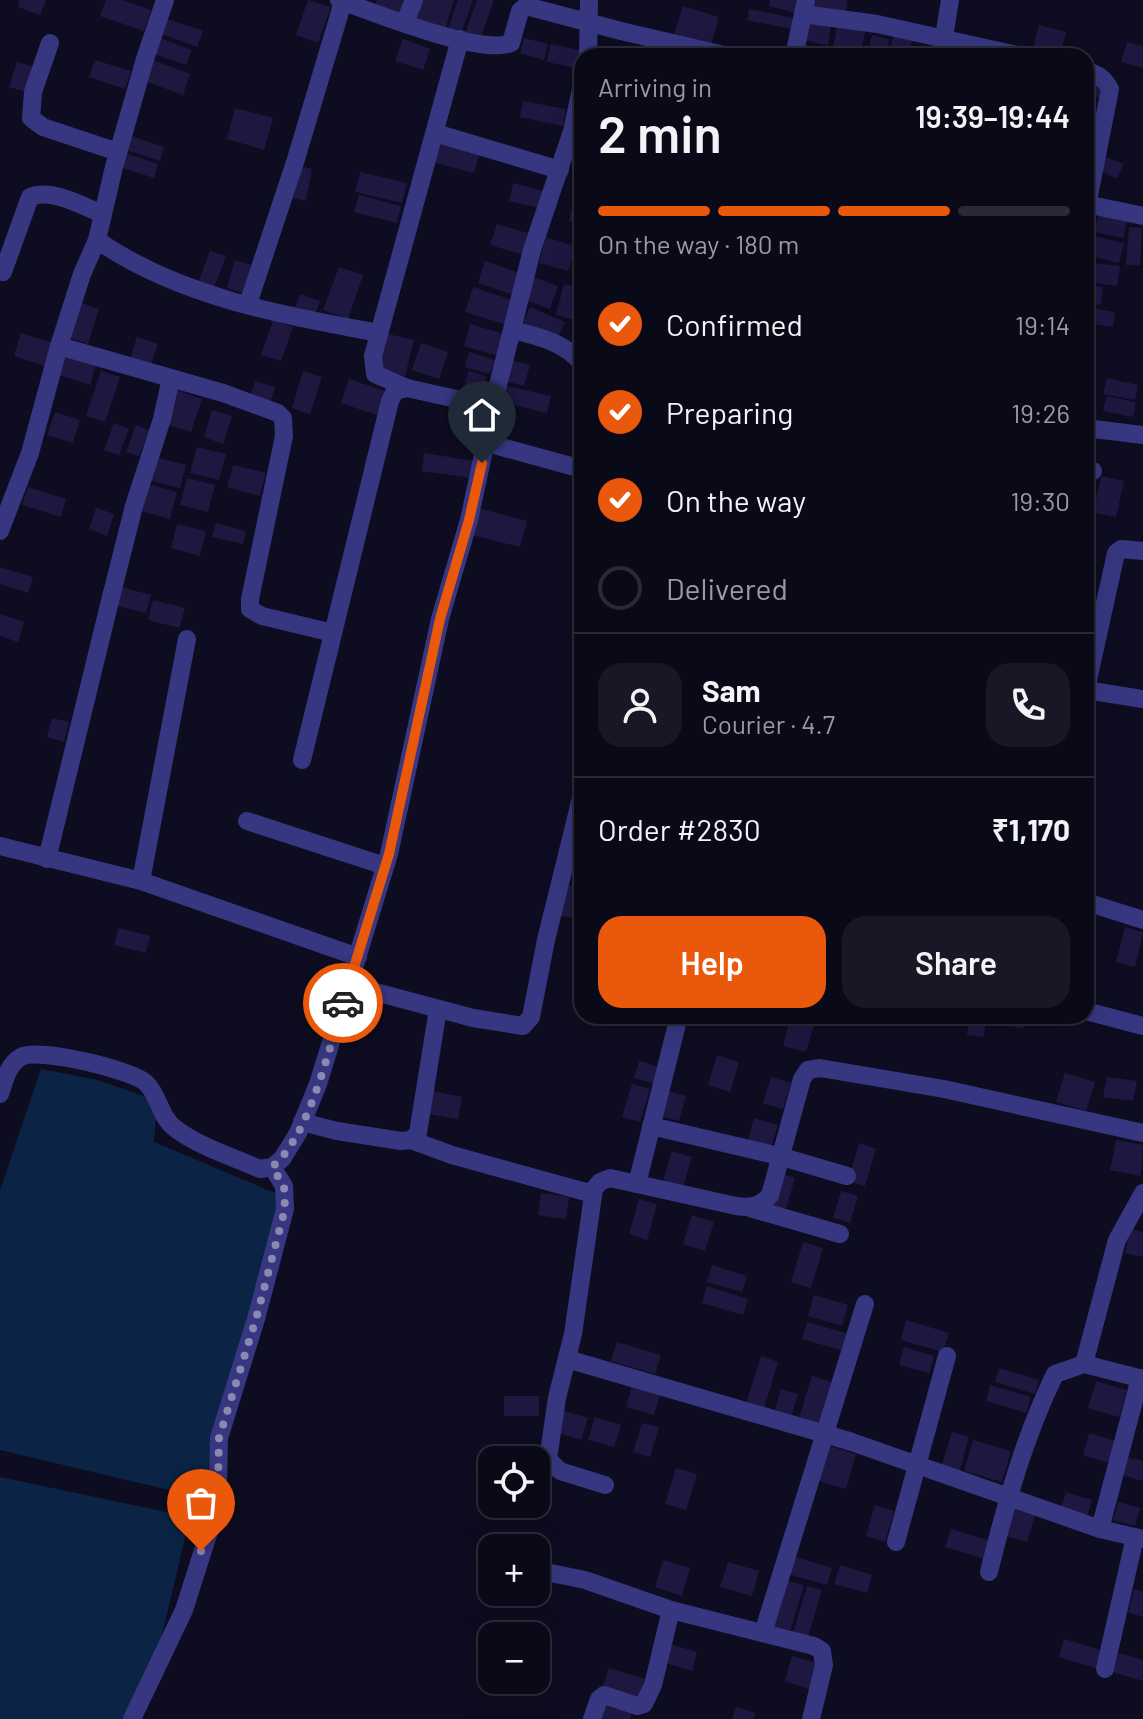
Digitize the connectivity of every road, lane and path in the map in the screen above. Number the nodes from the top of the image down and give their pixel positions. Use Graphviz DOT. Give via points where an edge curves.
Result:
graph roads {
  1 [pos="165,0"];
  2 [pos="414,0"];
  3 [pos="589,0"];
  4 [pos="950,0"];
  5 [pos="341,1"];
  6 [pos="534,3"];
  7 [pos="805,7"];
  8 [pos="405,22"];
  9 [pos="588,22"];
  10 [pos="945,37"];
  11 [pos="460,39"];
  12 [pos="50,43"];
  13 [pos="588,48"];
  14 [pos="690,48"];
  15 [pos="796,48"];
  16 [pos="943,48"];
  17 [pos="990,48"];
  18 [pos="1094,73"];
  19 [pos="574,122"];
  20 [pos="435,133"];
  21 [pos="118,152"];
  22 [pos="1094,168"];
  23 [pos="560,170"];
  24 [pos="1094,208"];
  25 [pos="103,214"];
  26 [pos="1143,216"];
  27 [pos="97,240"];
  28 [pos="3,272"];
  29 [pos="248,304"];
  30 [pos="513,330"];
  31 [pos="379,333"];
  32 [pos="59,346"];
  33 [pos="574,354"];
  34 [pos="171,378"];
  35 [pos="407,388"];
  36 [pos="492,407"];
  37 [pos="1094,429"];
  38 [pos="1143,435"];
  39 [pos="487,443"];
  40 [pos="574,467"];
  41 [pos="0,531"];
  42 [pos="1143,551"];
  43 [pos="333,633"];
  44 [pos="187,639"];
  45 [pos="1094,653"];
  46 [pos="1094,691"];
  47 [pos="1143,699"];
  48 [pos="302,760"];
  49 [pos="247,821"];
  50 [pos="574,826"];
  51 [pos="0,846"];
  52 [pos="47,859"];
  53 [pos="385,866"];
  54 [pos="141,881"];
  55 [pos="1094,905"];
  56 [pos="1143,920"];
  57 [pos="358,957"];
  58 [pos="349,985"];
  59 [pos="438,1009"];
  60 [pos="1094,1013"];
  61 [pos="677,1024"];
  62 [pos="1143,1026"];
  63 [pos="0,1094"];
  64 [pos="302,1122"];
  65 [pos="651,1126"];
  66 [pos="1143,1133"];
  67 [pos="411,1140"];
  68 [pos="779,1156"];
  69 [pos="272,1167"];
  70 [pos="847,1176"];
  71 [pos="637,1184"];
  72 [pos="1143,1193"];
  73 [pos="593,1194"];
  74 [pos="750,1208"];
  75 [pos="840,1234"];
  76 [pos="865,1304"];
  77 [pos="947,1356"];
  78 [pos="567,1359"];
  79 [pos="1084,1364"];
  80 [pos="1141,1378"];
  81 [pos="824,1434"];
  82 [pos="917,1465"];
  83 [pos="605,1485"];
  84 [pos="1008,1497"];
  85 [pos="1100,1529"];
  86 [pos="1139,1538"];
  87 [pos="896,1542"];
  88 [pos="989,1572"];
  89 [pos="550,1573"];
  90 [pos="671,1610"];
  91 [pos="763,1633"];
  92 [pos="1105,1669"];
  93 [pos="132,1719"];
  94 [pos="592,1719"];
  95 [pos="811,1719"];
  1 -- 21 [label="street"];
  2 -- 8 [label="street"];
  3 -- 9 [label="street"];
  4 -- 10 [label="street"];
  5 -- 8 [label="street"];
  5 -- 29 [label="street"];
  6 -- 9 [label="street"];
  6 -- 11 [label="street" via="523,7 511,43 494,47"];
  7 -- 10 [label="street"];
  7 -- 15 [label="street"];
  8 -- 11 [label="street"];
  9 -- 13 [label="street"];
  9 -- 14 [label="street"];
  10 -- 16 [label="street"];
  10 -- 17 [label="street"];
  11 -- 20 [label="street"];
  12 -- 21 [label="street" via="33,92 34,123"];
  18 -- 22 [label="street" via="1110,89"];
  19 -- 23 [label="street"];
  20 -- 23 [label="street"];
  20 -- 31 [label="street"];
  21 -- 25 [label="street"];
  23 -- 30 [label="street" via="532,250"];
  24 -- 26 [label="street"];
  25 -- 27 [label="street"];
  25 -- 28 [label="street" via="47,195 30,197"];
  27 -- 29 [label="street" via="183,285"];
  27 -- 32 [label="street"];
  29 -- 31 [label="street"];
  30 -- 33 [label="street" via="548,339"];
  30 -- 36 [label="street"];
  31 -- 35 [label="street" via="375,374"];
  32 -- 34 [label="street"];
  32 -- 41 [label="street" via="30,453"];
  34 -- 43 [label="street" via="283,418 284,436 250,609"];
  34 -- 52 [label="street"];
  35 -- 36 [label="street"];
  35 -- 43 [label="street" via="395,391 390,401"];
  36 -- 39 [label="street"];
  37 -- 38 [label="street"];
  39 -- 40 [label="street"];
  39 -- 53 [label="street" via="440,619"];
  42 -- 45 [label="street" via="1116,553"];
  43 -- 48 [label="street"];
  44 -- 54 [label="street"];
  46 -- 47 [label="street"];
  49 -- 53 [label="street"];
  50 -- 59 [label="street" via="531,1017 523,1026"];
  51 -- 52 [label="street"];
  52 -- 54 [label="street"];
  53 -- 57 [label="street"];
  54 -- 57 [label="street"];
  55 -- 56 [label="street"];
  57 -- 58 [label="street"];
  58 -- 59 [label="street"];
  58 -- 64 [label="street"];
  59 -- 67 [label="street" via="420,1124"];
  60 -- 62 [label="street"];
  61 -- 65 [label="street"];
  63 -- 69 [label="street" via="8,1071 21,1057 37,1053 129,1073 152,1089 162,1115 185,1136 260,1169"];
  64 -- 67 [label="street"];
  64 -- 69 [label="street"];
  65 -- 68 [label="street"];
  65 -- 71 [label="street"];
  66 -- 68 [label="street" via="820,1068 808,1070 802,1079"];
  67 -- 73 [label="street"];
  68 -- 70 [label="street"];
  68 -- 74 [label="street" via="770,1195"];
  69 -- 93 [label="street" via="284,1186 285,1209 219,1438 213,1519 184,1610"];
  71 -- 73 [label="street" via="610,1178"];
  71 -- 74 [label="street"];
  72 -- 79 [label="street" via="1117,1240"];
  73 -- 78 [label="street"];
  74 -- 75 [label="street"];
  76 -- 81 [label="street"];
  77 -- 82 [label="street"];
  78 -- 81 [label="street"];
  78 -- 83 [label="street" via="548,1459 560,1471"];
  79 -- 80 [label="street"];
  79 -- 84 [label="street" via="1055,1374 1032,1422"];
  80 -- 85 [label="street"];
  81 -- 82 [label="street"];
  81 -- 91 [label="street"];
  82 -- 84 [label="street"];
  82 -- 87 [label="street"];
  84 -- 85 [label="street"];
  84 -- 88 [label="street"];
  85 -- 86 [label="street"];
  86 -- 92 [label="street"];
  89 -- 90 [label="street"];
  90 -- 91 [label="street"];
  90 -- 94 [label="street" via="644,1704 604,1695"];
  91 -- 95 [label="street" via="822,1651 824,1665"];
}
